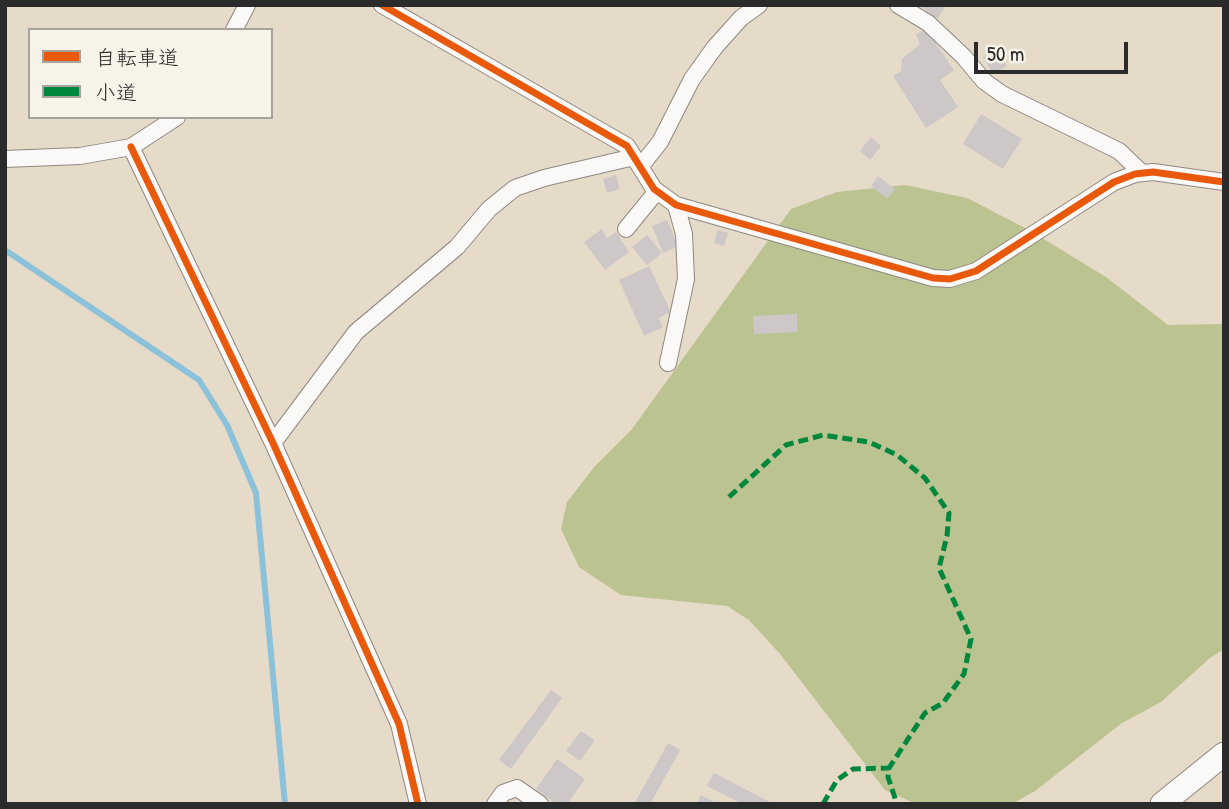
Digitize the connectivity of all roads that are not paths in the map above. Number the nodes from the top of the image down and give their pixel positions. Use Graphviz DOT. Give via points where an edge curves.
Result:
graph roads {
  1 [pos="247,5"];
  2 [pos="382,5"];
  3 [pos="758,5"];
  4 [pos="898,5"];
  5 [pos="235,28"];
  6 [pos="174,119"];
  7 [pos="131,148"];
  8 [pos="5,159"];
  9 [pos="637,162"];
  10 [pos="1142,173"];
  11 [pos="1224,182"];
  12 [pos="657,191"];
  13 [pos="677,205"];
  14 [pos="626,229"];
  15 [pos="668,363"];
  16 [pos="273,443"];
  17 [pos="1224,754"];
  18 [pos="418,804"];
  19 [pos="495,804"];
  20 [pos="540,804"];
  21 [pos="1161,804"];
  1 -- 5 [label="street"];
  2 -- 9 [label="street" via="627,146"];
  3 -- 9 [label="street" via="708,58 660,142"];
  4 -- 10 [label="street" via="928,23 1002,94 1119,151"];
  6 -- 7 [label="street"];
  7 -- 8 [label="street" via="80,156"];
  7 -- 16 [label="street"];
  9 -- 12 [label="street"];
  9 -- 16 [label="street" via="544,178 515,188 489,209 457,247 356,332"];
  10 -- 11 [label="street"];
  10 -- 13 [label="street" via="1114,182 976,271 950,278 933,278"];
  12 -- 13 [label="street"];
  12 -- 14 [label="street"];
  13 -- 15 [label="street" via="687,279"];
  16 -- 18 [label="street" via="399,724"];
  17 -- 21 [label="main road"];
  19 -- 20 [label="street" via="503,793 517,788"];
}
